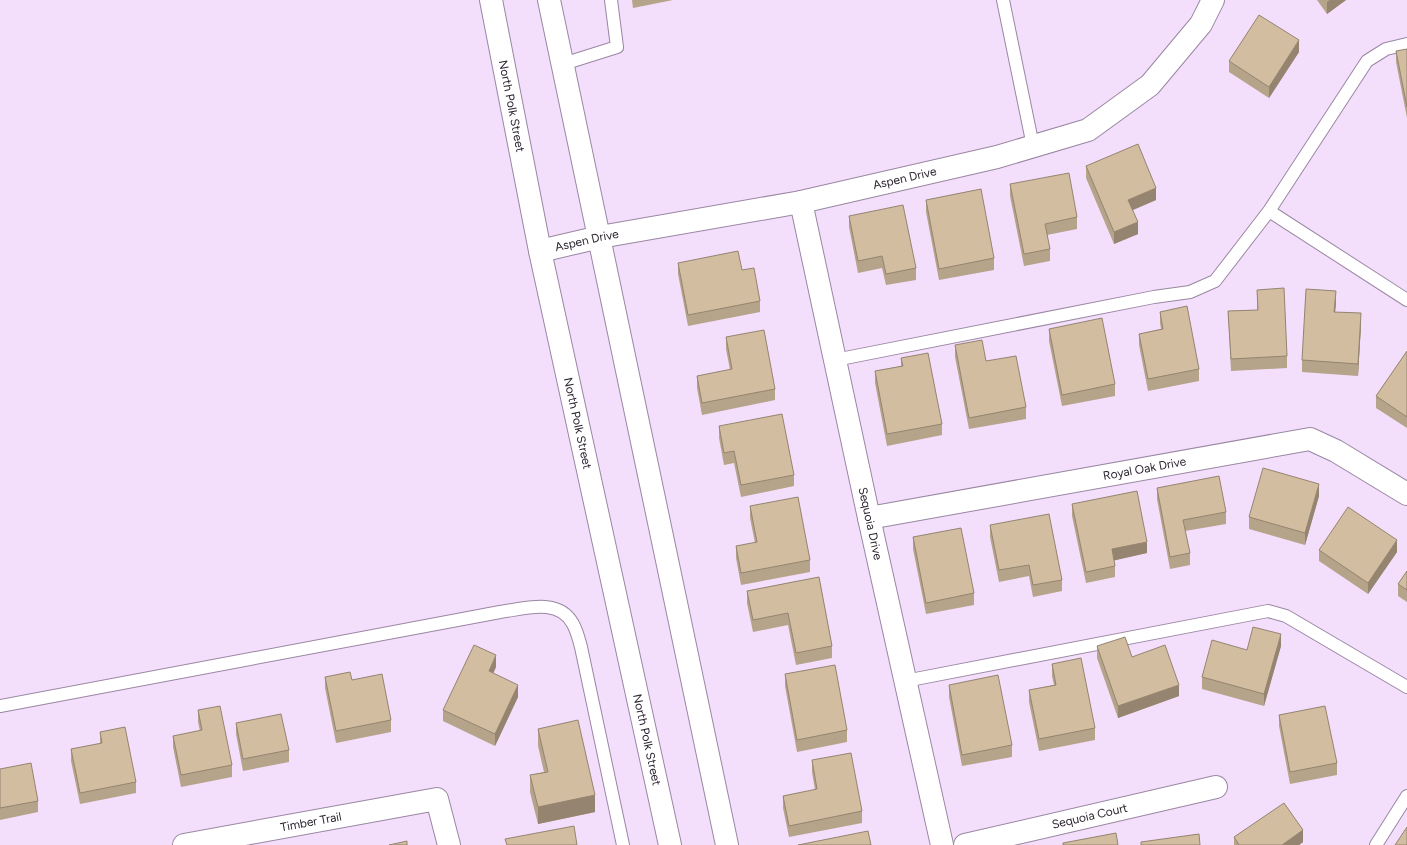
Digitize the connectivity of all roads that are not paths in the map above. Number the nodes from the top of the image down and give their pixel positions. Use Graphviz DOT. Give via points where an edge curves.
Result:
graph roads {
  1 [pos="491,0"];
  2 [pos="550,0"];
  3 [pos="611,0"];
  4 [pos="1003,0"];
  5 [pos="1212,0"];
  6 [pos="1407,44"];
  7 [pos="563,64"];
  8 [pos="1033,146"];
  9 [pos="801,202"];
  10 [pos="1269,211"];
  11 [pos="600,237"];
  12 [pos="540,252"];
  13 [pos="1407,300"];
  14 [pos="835,360"];
  15 [pos="1407,494"];
  16 [pos="868,518"];
  17 [pos="905,681"];
  18 [pos="1407,687"];
  19 [pos="0,706"];
  20 [pos="1216,787"];
  21 [pos="1407,796"];
  22 [pos="184,845"];
  23 [pos="449,845"];
  24 [pos="623,845"];
  25 [pos="670,845"];
  26 [pos="727,845"];
  27 [pos="942,845"];
  28 [pos="965,845"];
  29 [pos="1376,845"];
  1 -- 12 [label="street, North Polk Street"];
  2 -- 7 [label="street"];
  3 -- 7 [label="lane" via="617,47"];
  4 -- 8 [label="lane"];
  5 -- 8 [label="street, Aspen Drive" via="1202,24 1150,85 1088,130"];
  6 -- 10 [label="lane" via="1386,49 1367,61"];
  7 -- 11 [label="street"];
  8 -- 9 [label="street, Aspen Drive" via="997,157"];
  9 -- 11 [label="street, Aspen Drive"];
  9 -- 14 [label="street, Sequoia Drive"];
  10 -- 13 [label="lane"];
  10 -- 14 [label="lane" via="1215,281 1190,292"];
  11 -- 12 [label="street, Aspen Drive"];
  11 -- 26 [label="street"];
  12 -- 25 [label="street, North Polk Street"];
  14 -- 16 [label="street, Sequoia Drive"];
  15 -- 16 [label="street, Royal Oak Drive" via="1336,451 1310,439"];
  16 -- 17 [label="street, Sequoia Drive"];
  17 -- 18 [label="lane" via="1268,610 1286,616"];
  17 -- 27 [label="street, Sequoia Drive"];
  19 -- 24 [label="lane" via="500,612 540,606 559,609 573,624 581,647"];
  20 -- 28 [label="street, Sequoia Court"];
  21 -- 29 [label="lane"];
  22 -- 23 [label="street, Timber Trail" via="438,799"];
}
